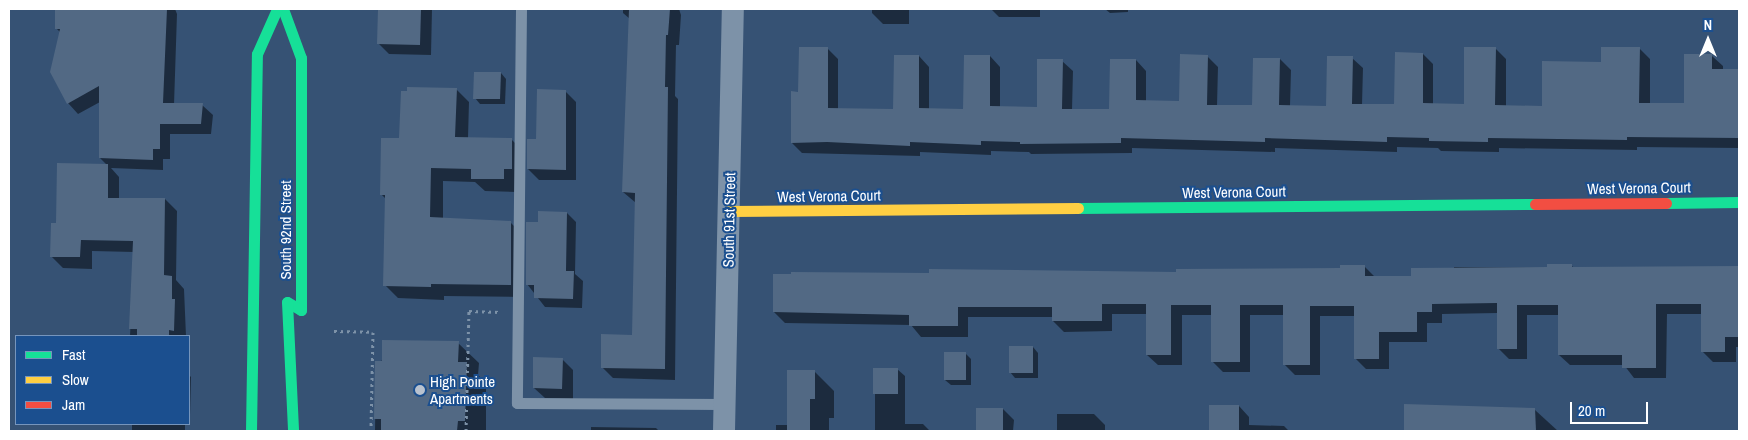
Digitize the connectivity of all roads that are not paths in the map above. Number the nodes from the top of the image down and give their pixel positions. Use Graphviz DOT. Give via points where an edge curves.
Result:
graph roads {
  1 [pos="277,9"];
  2 [pos="283,9"];
  3 [pos="521,9"];
  4 [pos="734,9"];
  5 [pos="1739,202"];
  6 [pos="729,211"];
  7 [pos="725,404"];
  8 [pos="251,431"];
  9 [pos="293,431"];
  10 [pos="724,431"];
  1 -- 8 [label="street, South 92nd Street" via="257,54"];
  2 -- 9 [label="street, South 92nd Street" via="301,58 301,310 287,302"];
  3 -- 7 [label="lane" via="517,403"];
  4 -- 6 [label="street, South 91st Street"];
  5 -- 6 [label="street, West Verona Court"];
  6 -- 7 [label="street, South 91st Street"];
  7 -- 10 [label="street, South 91st Street"];
}
